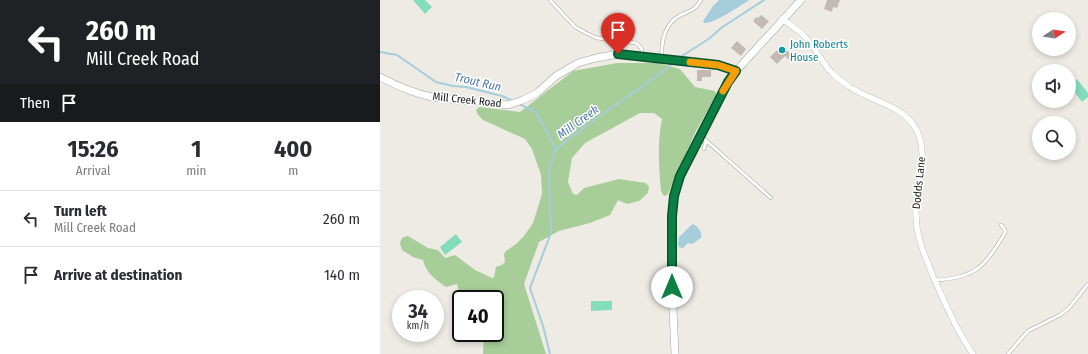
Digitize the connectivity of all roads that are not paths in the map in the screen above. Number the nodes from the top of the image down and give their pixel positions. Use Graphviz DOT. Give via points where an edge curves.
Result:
graph roads {
  1 [pos="550,0"];
  2 [pos="701,0"];
  3 [pos="801,0"];
  4 [pos="782,19"];
  5 [pos="642,57"];
  6 [pos="666,60"];
  7 [pos="736,71"];
  8 [pos="380,77"];
  9 [pos="700,135"];
  10 [pos="706,140"];
  11 [pos="704,149"];
  12 [pos="771,198"];
  13 [pos="1001,225"];
  14 [pos="935,280"];
  15 [pos="1088,284"];
  16 [pos="675,354"];
  17 [pos="973,354"];
  18 [pos="1008,354"];
  1 -- 5 [label="lane" via="574,27 597,38 636,43 641,47"];
  2 -- 6 [label="lane" via="694,9 677,17 667,28 661,45"];
  3 -- 4 [label="street"];
  4 -- 7 [label="street"];
  4 -- 14 [label="street, Dodds Lane" via="805,37 838,78 862,94 900,112 917,130 922,160 916,202 916,225"];
  5 -- 6 [label="street, Mill Creek Road"];
  5 -- 8 [label="street, Mill Creek Road" via="618,54 578,64 556,76 537,92 508,105 432,97 410,92"];
  6 -- 7 [label="street, Mill Creek Road" via="718,65"];
  7 -- 9 [label="street"];
  9 -- 10 [label="lane"];
  9 -- 16 [label="street" via="680,176 674,196 672,287"];
  10 -- 11 [label="lane"];
  10 -- 12 [label="lane"];
  13 -- 14 [label="lane" via="1005,233 978,269 958,278"];
  14 -- 17 [label="street, Dodds Lane" via="955,325"];
  15 -- 18 [label="lane" via="1060,315 1028,331"];
}
